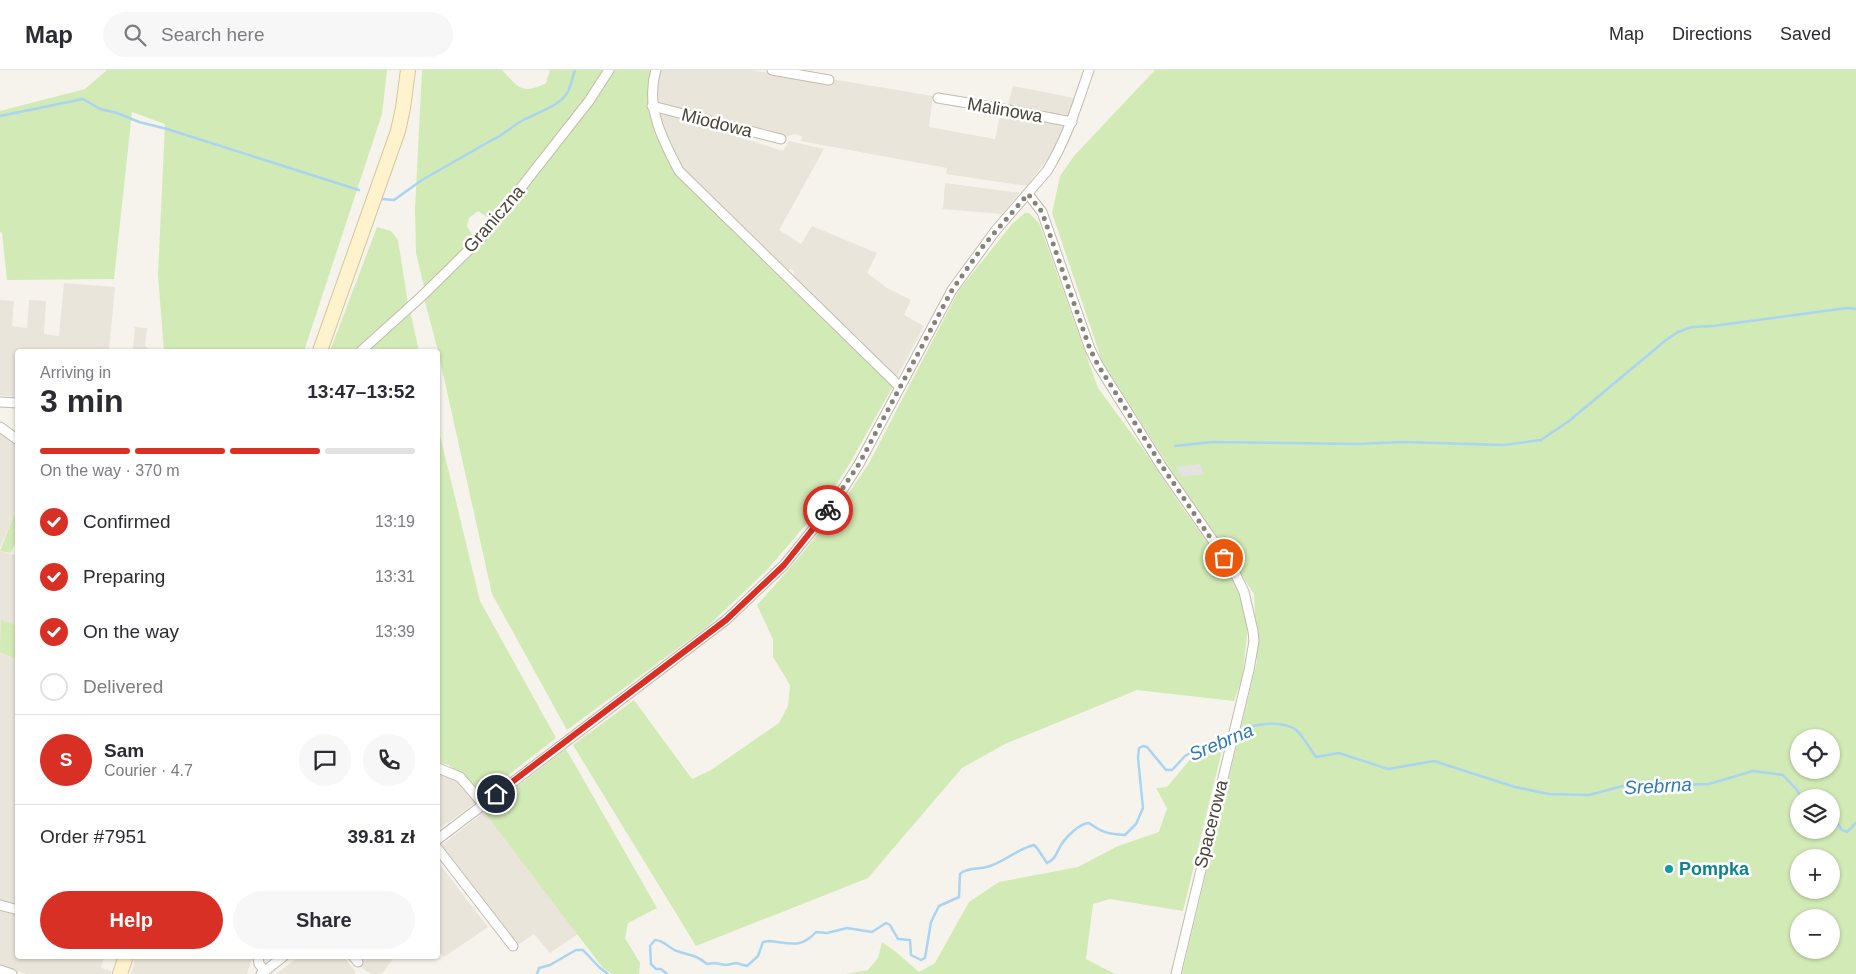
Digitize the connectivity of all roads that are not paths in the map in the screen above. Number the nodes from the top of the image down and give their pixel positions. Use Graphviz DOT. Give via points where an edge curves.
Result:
graph roads {
  1 [pos="408,70"];
  2 [pos="609,70"];
  3 [pos="656,70"];
  4 [pos="772,70"];
  5 [pos="1089,70"];
  6 [pos="829,80"];
  7 [pos="938,98"];
  8 [pos="652,106"];
  9 [pos="1072,122"];
  10 [pos="781,139"];
  11 [pos="1028,194"];
  12 [pos="321,349"];
  13 [pos="363,349"];
  14 [pos="900,387"];
  15 [pos="0,402"];
  16 [pos="15,403"];
  17 [pos="0,427"];
  18 [pos="15,438"];
  19 [pos="440,769"];
  20 [pos="483,804"];
  21 [pos="440,837"];
  22 [pos="440,852"];
  23 [pos="0,905"];
  24 [pos="15,909"];
  25 [pos="513,946"];
  26 [pos="125,959"];
  27 [pos="258,959"];
  28 [pos="280,959"];
  29 [pos="0,970"];
  30 [pos="263,972"];
  31 [pos="12,974"];
  32 [pos="120,974"];
  33 [pos="1176,974"];
  1 -- 12 [label="main road" via="398,131"];
  2 -- 13 [label="street, Graniczna" via="589,101 483,236"];
  3 -- 8 [label="street"];
  4 -- 6 [label="street"];
  5 -- 9 [label="street"];
  7 -- 9 [label="street, Malinowa"];
  8 -- 10 [label="street, Miodowa"];
  8 -- 14 [label="street" via="680,170"];
  9 -- 11 [label="street" via="1057,155"];
  11 -- 14 [label="street" via="952,290"];
  11 -- 33 [label="street, Spacerowa" via="1042,212 1098,365 1234,571 1244,592 1254,641"];
  14 -- 20 [label="street" via="846,485 784,565 726,620"];
  15 -- 16 [label="street"];
  17 -- 18 [label="street"];
  19 -- 20 [label="street" via="460,777"];
  20 -- 21 [label="street"];
  22 -- 25 [label="street"];
  23 -- 24 [label="street"];
  26 -- 32 [label="main road"];
  27 -- 30 [label="street"];
  28 -- 30 [label="street"];
  29 -- 31 [label="street"];
}
